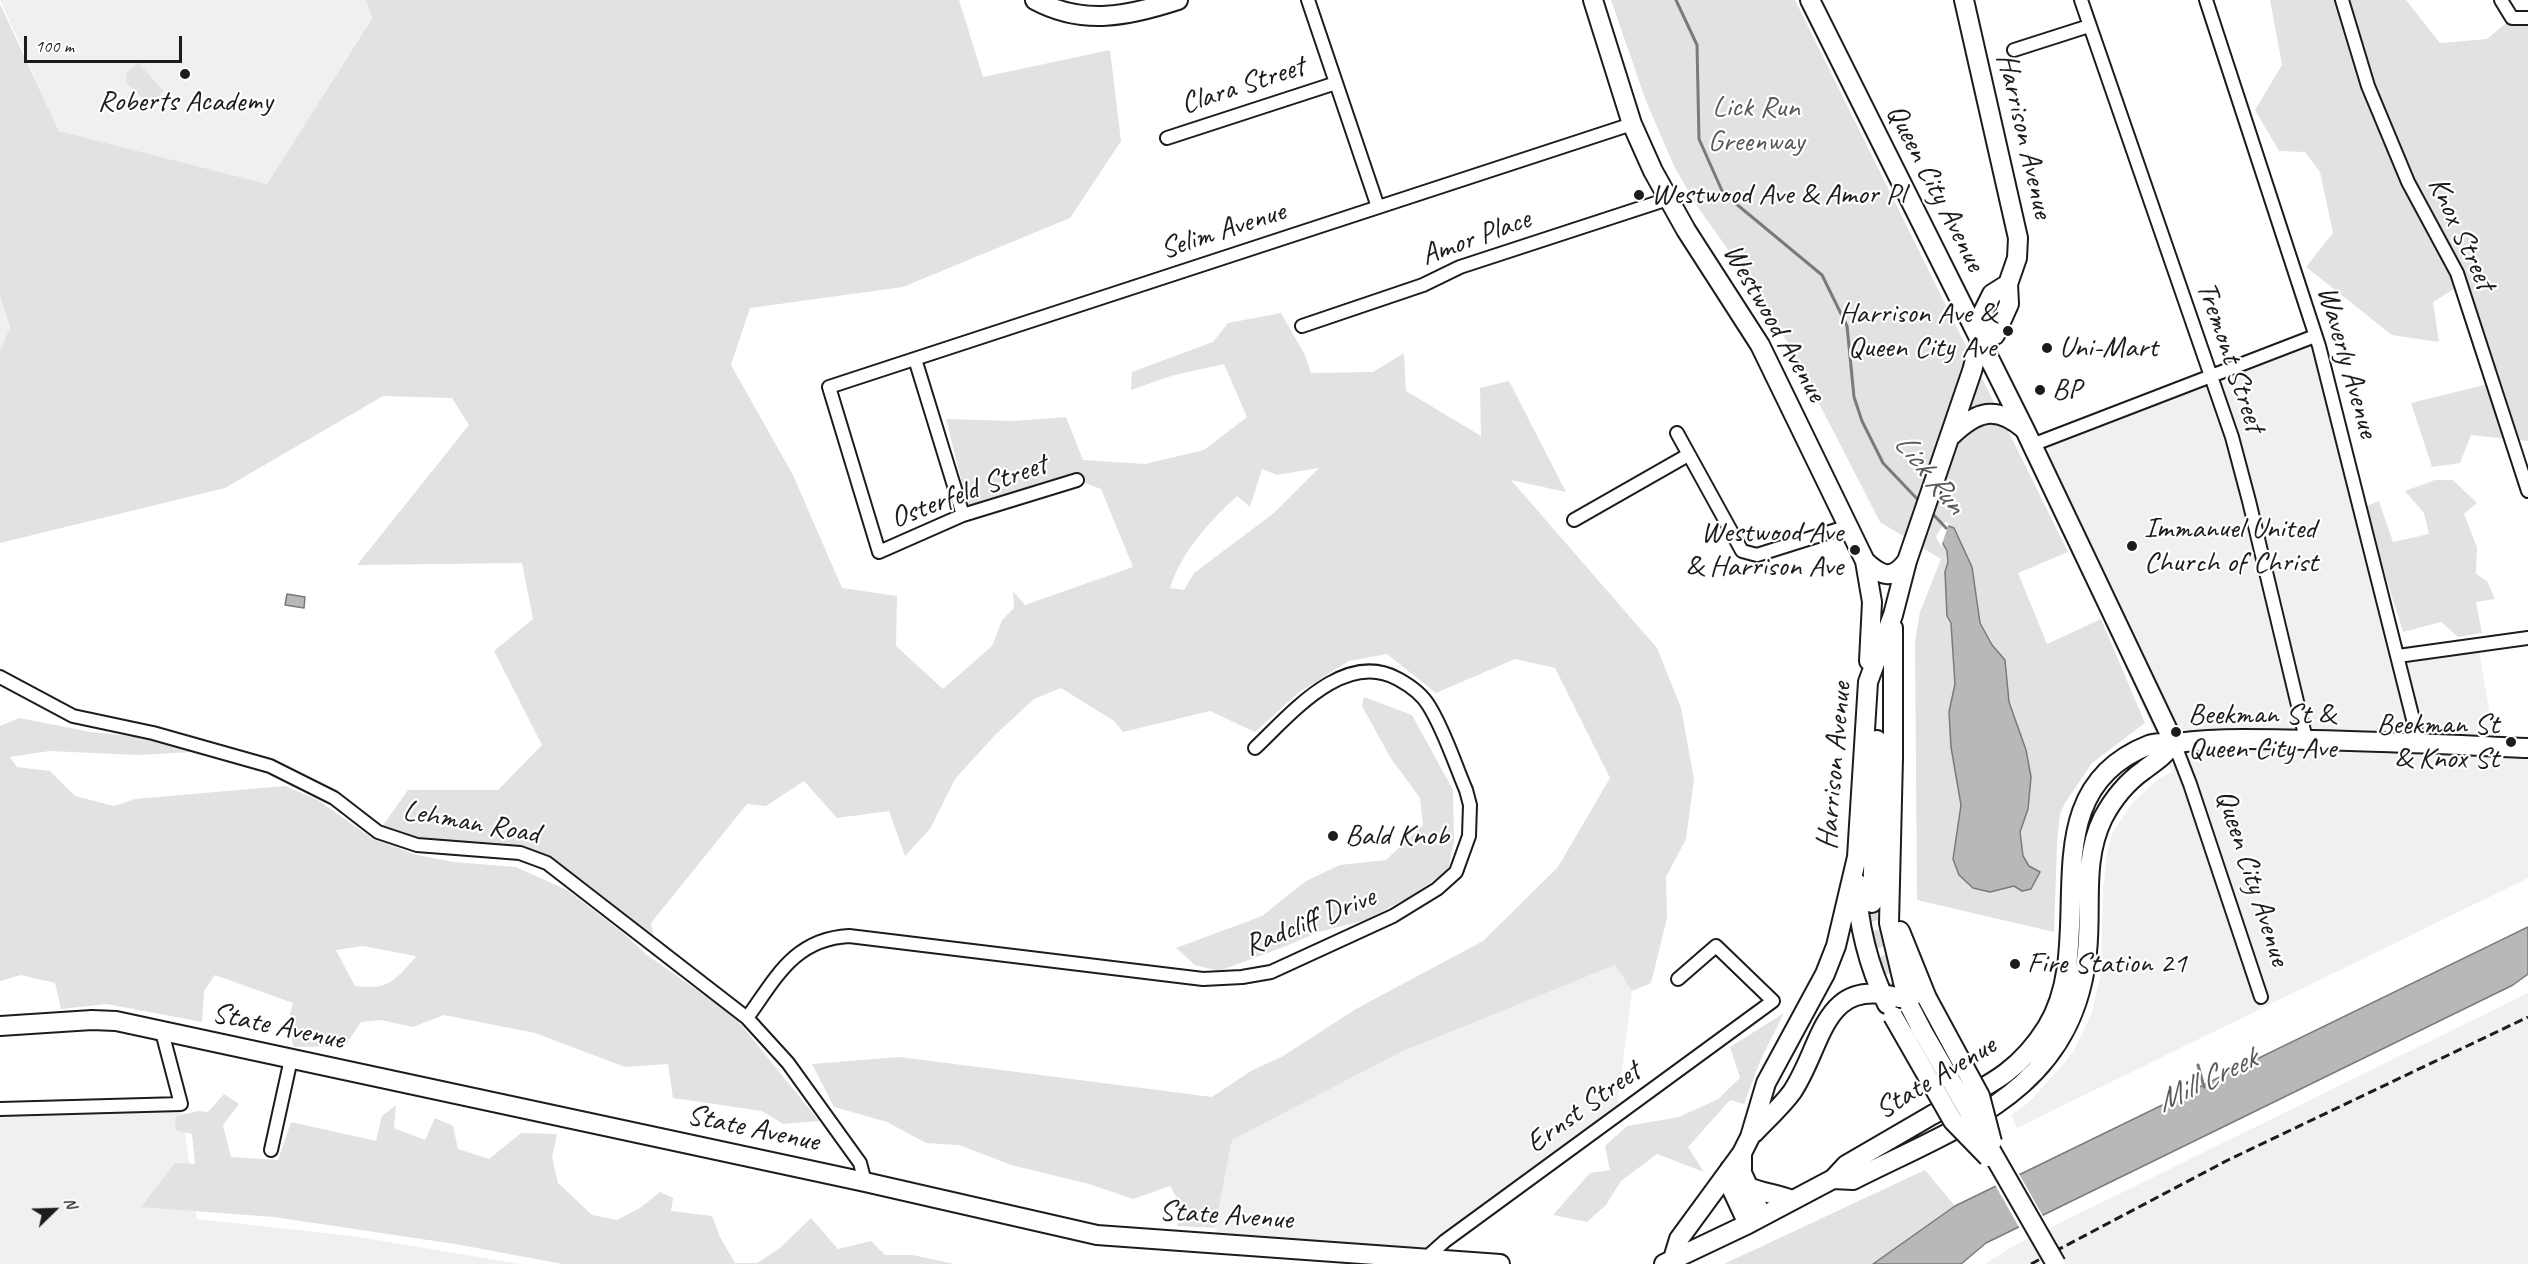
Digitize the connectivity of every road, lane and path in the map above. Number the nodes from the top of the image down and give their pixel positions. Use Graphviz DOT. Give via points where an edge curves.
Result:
graph roads {
  1 [pos="1035,0"];
  2 [pos="1178,0"];
  3 [pos="1308,0"];
  4 [pos="1593,0"];
  5 [pos="1810,0"];
  6 [pos="1964,0"];
  7 [pos="2081,0"];
  8 [pos="2206,0"];
  9 [pos="2342,0"];
  10 [pos="2501,0"];
  11 [pos="2528,18"];
  12 [pos="2090,26"];
  13 [pos="2014,50"];
  14 [pos="1336,83"];
  15 [pos="1632,124"];
  16 [pos="1167,138"];
  17 [pos="1668,199"];
  18 [pos="1378,207"];
  19 [pos="1302,326"];
  20 [pos="2315,336"];
  21 [pos="1980,341"];
  22 [pos="915,359"];
  23 [pos="2210,376"];
  24 [pos="1677,433"];
  25 [pos="1951,435"];
  26 [pos="2029,438"];
  27 [pos="1688,455"];
  28 [pos="1077,480"];
  29 [pos="2528,491"];
  30 [pos="963,515"];
  31 [pos="1574,520"];
  32 [pos="1849,526"];
  33 [pos="879,552"];
  34 [pos="1865,561"];
  35 [pos="1907,561"];
  36 [pos="1893,615"];
  37 [pos="2528,638"];
  38 [pos="1880,648"];
  39 [pos="2398,656"];
  40 [pos="0,677"];
  41 [pos="1868,682"];
  42 [pos="2306,739"];
  43 [pos="2174,743"];
  44 [pos="2419,743"];
  45 [pos="1255,748"];
  46 [pos="2528,748"];
  47 [pos="1857,857"];
  48 [pos="1884,903"];
  49 [pos="1862,925"];
  50 [pos="1678,979"];
  51 [pos="1882,993"];
  52 [pos="2261,997"];
  53 [pos="1905,1003"];
  54 [pos="747,1018"];
  55 [pos="1919,1025"];
  56 [pos="0,1026"];
  57 [pos="162,1032"];
  58 [pos="291,1059"];
  59 [pos="0,1109"];
  60 [pos="1746,1145"];
  61 [pos="271,1150"];
  62 [pos="1730,1169"];
  63 [pos="2000,1173"];
  64 [pos="865,1182"];
  65 [pos="1746,1186"];
  66 [pos="1792,1200"];
  67 [pos="1755,1220"];
  68 [pos="1426,1258"];
  69 [pos="1668,1263"];
  70 [pos="1500,1264"];
  71 [pos="2054,1264"];
  1 -- 2 [label="main road" via="1058,10 1098,17 1141,12"];
  3 -- 14 [label="street"];
  4 -- 15 [label="main road, Westwood Avenue"];
  5 -- 21 [label="main road, Queen City Avenue"];
  6 -- 21 [label="main road, Harrison Avenue" via="2018,238 2017,258 2008,284 2009,304 1995,335"];
  7 -- 12 [label="street, Tremont Street"];
  8 -- 20 [label="street, Waverly Avenue"];
  9 -- 29 [label="street, Knox Street" via="2368,86 2408,182 2457,273"];
  10 -- 11 [label="street" via="2512,18"];
  12 -- 13 [label="street"];
  12 -- 23 [label="street, Tremont Street"];
  14 -- 16 [label="street, Clara Street"];
  14 -- 18 [label="street"];
  15 -- 17 [label="main road, Westwood Avenue"];
  15 -- 18 [label="street, Selim Avenue"];
  17 -- 19 [label="street, Amor Place" via="1460,267 1423,285"];
  17 -- 32 [label="main road, Westwood Avenue" via="1760,345"];
  18 -- 22 [label="street, Selim Avenue"];
  20 -- 23 [label="street"];
  20 -- 39 [label="street, Waverly Avenue"];
  21 -- 25 [label="main road, Harrison Avenue"];
  21 -- 26 [label="main road, Queen City Avenue"];
  22 -- 30 [label="street"];
  22 -- 33 [label="street, Selim Avenue" via="829,387"];
  23 -- 26 [label="street"];
  23 -- 42 [label="street, Tremont Street" via="2238,458"];
  24 -- 27 [label="street"];
  25 -- 26 [label="main road" via="1968,420 1987,413 2004,416"];
  25 -- 35 [label="main road, Harrison Avenue"];
  26 -- 43 [label="main road, Queen City Avenue"];
  27 -- 31 [label="street"];
  27 -- 32 [label="street" via="1738,547 1747,554 1757,555"];
  28 -- 30 [label="street, Osterfeld Street"];
  30 -- 33 [label="street, Osterfeld Street"];
  32 -- 34 [label="main road, Westwood Avenue"];
  34 -- 35 [label="main road" via="1887,575 1899,572"];
  34 -- 41 [label="main road, Westwood Avenue" via="1872,606"];
  35 -- 36 [label="main road, Harrison Avenue"];
  36 -- 38 [label="main road, Harrison Avenue"];
  36 -- 48 [label="main road" via="1893,758 1889,876"];
  37 -- 39 [label="street"];
  38 -- 41 [label="main road, Harrison Avenue"];
  38 -- 48 [label="main road" via="1871,873"];
  39 -- 44 [label="street, Waverly Avenue"];
  40 -- 54 [label="street, Lehman Road" via="72,716 153,733 270,766 334,798 378,832 417,845 534,857 559,871"];
  41 -- 47 [label="main road, Harrison Avenue"];
  42 -- 43 [label="main road"];
  42 -- 44 [label="main road"];
  43 -- 52 [label="street, Queen City Avenue"];
  43 -- 66 [label="main road, State Avenue" via="2164,756 2122,789 2097,831 2089,865 2088,949 2083,986 2070,1024 2046,1061 2015,1092 1978,1116 1853,1180 1833,1179"];
  44 -- 46 [label="main road"];
  45 -- 54 [label="street, Radcliff Drive" via="1336,679 1370,671 1388,673 1402,681 1428,704 1466,790 1470,805 1469,836 1456,872 1437,889 1393,916 1271,972 1242,977 1203,979 834,937 794,956"];
  47 -- 49 [label="main road"];
  47 -- 60 [label="main road, Harrison Avenue" via="1836,946 1766,1083"];
  48 -- 55 [label="main road, bridge" via="1903,982"];
  48 -- 63 [label="main road, bridge" via="1927,998 1980,1096"];
  49 -- 51 [label="main road"];
  49 -- 53 [label="main road"];
  50 -- 68 [label="street, Ernst Street" via="1716,946 1773,1001 1445,1240"];
  51 -- 53 [label="main road"];
  51 -- 60 [label="main road" via="1842,1002 1830,1016 1791,1092"];
  51 -- 63 [label="main road, bridge" via="1953,1121"];
  53 -- 55 [label="main road, bridge"];
  53 -- 63 [label="main road, bridge"];
  54 -- 64 [label="street, Lehman Road" via="788,1063 860,1163"];
  55 -- 71 [label="main road, bridge"];
  56 -- 57 [label="main road, State Avenue" via="92,1020 116,1021"];
  57 -- 58 [label="main road, State Avenue"];
  57 -- 59 [label="street" via="181,1104"];
  58 -- 61 [label="street"];
  58 -- 64 [label="main road, State Avenue"];
  60 -- 62 [label="main road, Harrison Avenue"];
  60 -- 65 [label="main road, Harrison Avenue" via="1742,1173"];
  62 -- 67 [label="main road" via="1728,1181"];
  62 -- 69 [label="main road, Harrison Avenue" via="1679,1239"];
  63 -- 71 [label="main road, bridge"];
  64 -- 68 [label="main road, State Avenue" via="1096,1235"];
  65 -- 66 [label="main road"];
  65 -- 67 [label="main road, Harrison Avenue"];
  66 -- 67 [label="main road, State Avenue"];
  67 -- 69 [label="main road, State Avenue"];
  68 -- 70 [label="main road, State Avenue"];
}
